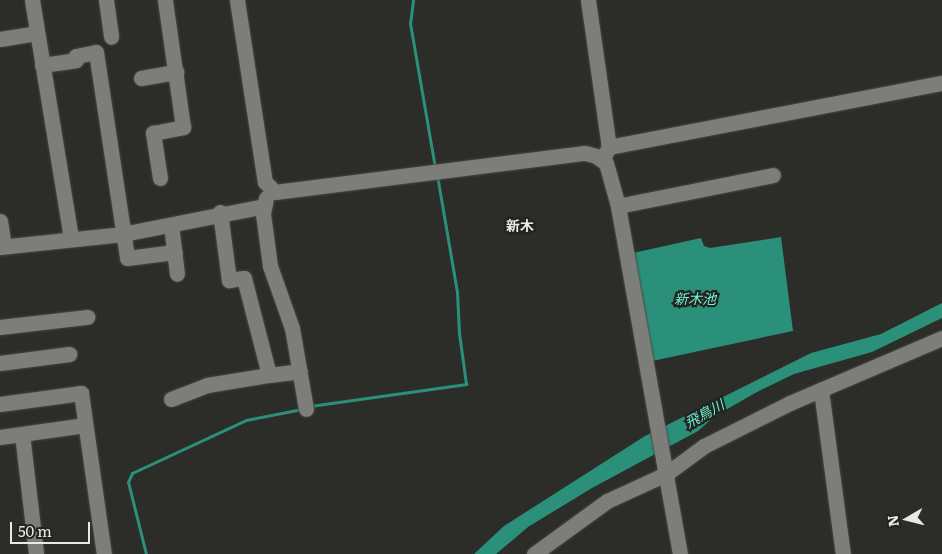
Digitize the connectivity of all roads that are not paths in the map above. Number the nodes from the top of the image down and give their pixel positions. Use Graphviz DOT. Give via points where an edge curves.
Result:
graph roads {
  1 [pos="32,0"];
  2 [pos="106,0"];
  3 [pos="165,0"];
  4 [pos="237,0"];
  5 [pos="588,0"];
  6 [pos="37,33"];
  7 [pos="111,37"];
  8 [pos="0,39"];
  9 [pos="42,65"];
  10 [pos="176,72"];
  11 [pos="141,78"];
  12 [pos="942,83"];
  13 [pos="605,153"];
  14 [pos="773,175"];
  15 [pos="160,178"];
  16 [pos="272,191"];
  17 [pos="264,206"];
  18 [pos="618,206"];
  19 [pos="220,212"];
  20 [pos="0,221"];
  21 [pos="171,225"];
  22 [pos="123,234"];
  23 [pos="71,239"];
  24 [pos="2,246"];
  25 [pos="175,252"];
  26 [pos="177,274"];
  27 [pos="87,317"];
  28 [pos="0,327"];
  29 [pos="942,338"];
  30 [pos="69,354"];
  31 [pos="0,363"];
  32 [pos="300,371"];
  33 [pos="269,375"];
  34 [pos="821,390"];
  35 [pos="171,399"];
  36 [pos="0,404"];
  37 [pos="306,409"];
  38 [pos="85,425"];
  39 [pos="22,434"];
  40 [pos="0,437"];
  41 [pos="666,471"];
  42 [pos="36,554"];
  43 [pos="104,554"];
  44 [pos="534,554"];
  45 [pos="680,554"];
  46 [pos="843,554"];
  1 -- 6 [label="street"];
  2 -- 7 [label="street"];
  3 -- 10 [label="street"];
  4 -- 16 [label="street" via="265,182"];
  5 -- 13 [label="street"];
  6 -- 8 [label="street"];
  6 -- 9 [label="street"];
  9 -- 22 [label="street" via="76,60 76,56 96,52"];
  9 -- 23 [label="street"];
  10 -- 11 [label="street"];
  10 -- 15 [label="street" via="183,127 153,133"];
  12 -- 13 [label="street"];
  13 -- 16 [label="street"];
  13 -- 18 [label="street"];
  14 -- 18 [label="street"];
  16 -- 17 [label="street"];
  17 -- 19 [label="street"];
  17 -- 32 [label="street" via="270,266 292,328"];
  18 -- 41 [label="street"];
  19 -- 21 [label="street"];
  19 -- 33 [label="street" via="228,280 244,278"];
  20 -- 24 [label="street"];
  21 -- 22 [label="street"];
  21 -- 25 [label="street"];
  22 -- 23 [label="street"];
  22 -- 25 [label="street" via="127,258"];
  23 -- 24 [label="street"];
  25 -- 26 [label="street"];
  27 -- 28 [label="street"];
  29 -- 34 [label="street"];
  30 -- 31 [label="street"];
  32 -- 33 [label="street"];
  32 -- 37 [label="street"];
  33 -- 35 [label="street" via="207,385"];
  34 -- 41 [label="street" via="704,446"];
  34 -- 46 [label="street"];
  36 -- 38 [label="street" via="81,393"];
  38 -- 39 [label="street"];
  38 -- 43 [label="street"];
  39 -- 40 [label="street"];
  39 -- 42 [label="street"];
  41 -- 44 [label="street" via="607,501"];
  41 -- 45 [label="street"];
}
